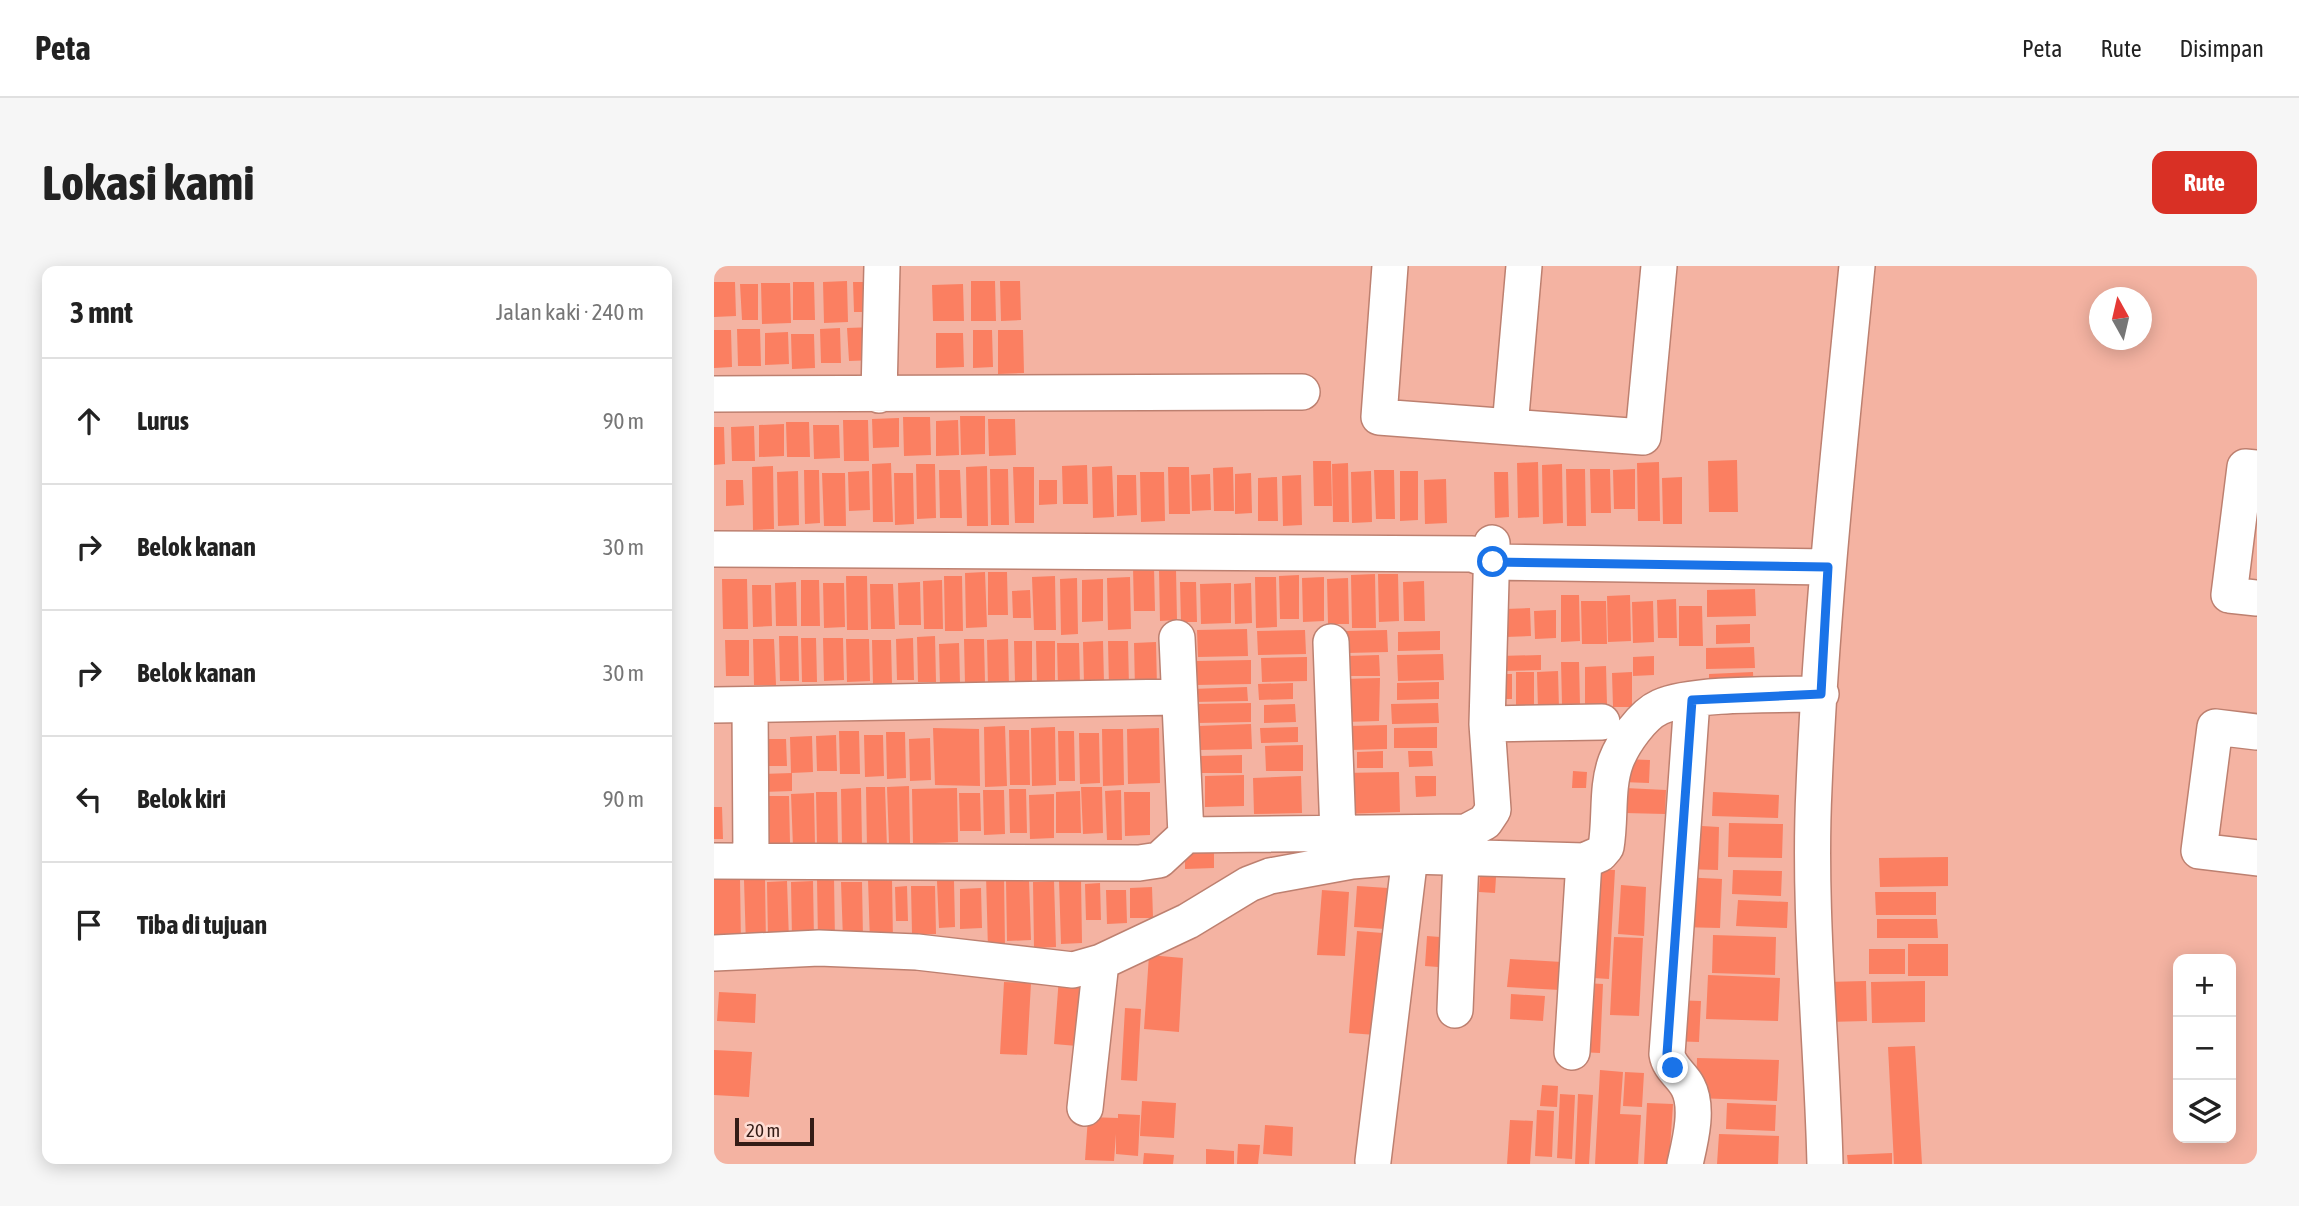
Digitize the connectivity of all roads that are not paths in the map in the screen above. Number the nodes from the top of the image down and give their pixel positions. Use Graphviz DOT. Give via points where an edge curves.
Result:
graph roads {
  1 [pos="882,266"];
  2 [pos="1390,266"];
  3 [pos="1524,266"];
  4 [pos="1659,266"];
  5 [pos="1857,266"];
  6 [pos="1302,393"];
  7 [pos="714,394"];
  8 [pos="879,395"];
  9 [pos="1510,427"];
  10 [pos="2257,468"];
  11 [pos="714,550"];
  12 [pos="1485,553"];
  13 [pos="1829,559"];
  14 [pos="2257,598"];
  15 [pos="1177,638"];
  16 [pos="1331,642"];
  17 [pos="1821,694"];
  18 [pos="1177,697"];
  19 [pos="1692,700"];
  20 [pos="714,705"];
  21 [pos="750,705"];
  22 [pos="1602,722"];
  23 [pos="1487,724"];
  24 [pos="2257,732"];
  25 [pos="1338,834"];
  26 [pos="1186,835"];
  27 [pos="1410,856"];
  28 [pos="1461,858"];
  29 [pos="2257,858"];
  30 [pos="751,859"];
  31 [pos="714,860"];
  32 [pos="1584,861"];
  33 [pos="714,953"];
  34 [pos="1101,962"];
  35 [pos="1455,1010"];
  36 [pos="1572,1052"];
  37 [pos="1085,1108"];
  38 [pos="1373,1161"];
  39 [pos="1685,1164"];
  40 [pos="1825,1164"];
  1 -- 8 [label="street"];
  2 -- 9 [label="street" via="1379,417"];
  3 -- 9 [label="street"];
  4 -- 9 [label="street" via="1643,437"];
  5 -- 13 [label="street"];
  6 -- 8 [label="street"];
  7 -- 8 [label="street"];
  10 -- 14 [label="street" via="2245,467 2229,594"];
  11 -- 12 [label="street"];
  12 -- 13 [label="street"];
  12 -- 23 [label="street"];
  13 -- 17 [label="street"];
  15 -- 18 [label="street"];
  16 -- 25 [label="street"];
  17 -- 19 [label="street"];
  17 -- 40 [label="street" via="1813,883"];
  18 -- 21 [label="street"];
  18 -- 26 [label="street"];
  19 -- 32 [label="street" via="1658,707 1631,734 1610,781 1605,847 1601,854"];
  19 -- 39 [label="street" via="1667,1054 1690,1091 1693,1112"];
  20 -- 21 [label="street"];
  21 -- 30 [label="street"];
  22 -- 23 [label="street"];
  23 -- 25 [label="street" via="1493,810 1485,822 1466,832"];
  24 -- 29 [label="street" via="2215,727 2199,851"];
  25 -- 26 [label="street"];
  26 -- 30 [label="street" via="1159,860 1139,863"];
  27 -- 28 [label="street"];
  27 -- 34 [label="street" via="1270,876"];
  27 -- 38 [label="street"];
  28 -- 32 [label="street"];
  28 -- 35 [label="street"];
  30 -- 31 [label="street"];
  32 -- 36 [label="street"];
  33 -- 34 [label="street" via="819,948 916,952 1057,971"];
  34 -- 37 [label="street"];
}
